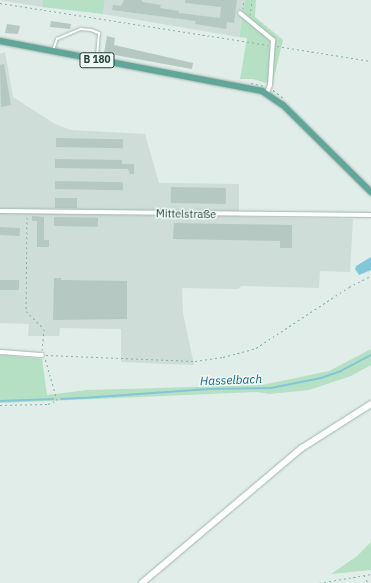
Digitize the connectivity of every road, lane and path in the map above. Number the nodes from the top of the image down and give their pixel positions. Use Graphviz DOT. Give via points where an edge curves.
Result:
graph roads {
  1 [pos="244,0"];
  2 [pos="252,0"];
  3 [pos="0,3"];
  4 [pos="241,14"];
  5 [pos="249,19"];
  6 [pos="0,41"];
  7 [pos="274,46"];
  8 [pos="52,51"];
  9 [pos="97,60"];
  10 [pos="371,60"];
  11 [pos="267,93"];
  12 [pos="371,192"];
  13 [pos="0,211"];
  14 [pos="27,212"];
  15 [pos="371,215"];
  16 [pos="371,276"];
  17 [pos="0,352"];
  18 [pos="43,355"];
  19 [pos="371,404"];
  20 [pos="0,405"];
  21 [pos="364,574"];
  22 [pos="371,574"];
  23 [pos="142,583"];
  24 [pos="319,583"];
  25 [pos="368,583"];
  1 -- 4 [label="path"];
  2 -- 5 [label="path"];
  3 -- 7 [label="path"];
  4 -- 5 [label="street"];
  5 -- 7 [label="street" via="271,37"];
  6 -- 8 [label="main road, B 180"];
  7 -- 10 [label="path"];
  7 -- 11 [label="street"];
  8 -- 9 [label="main road, B 180"];
  8 -- 9 [label="lane" via="57,39 80,29 91,30 99,33"];
  9 -- 11 [label="main road, B 180"];
  11 -- 12 [label="main road, B 180" via="283,105"];
  13 -- 14 [label="street, Mittelstraße"];
  14 -- 15 [label="street, Mittelstraße"];
  14 -- 18 [label="path" via="26,311 44,329"];
  16 -- 18 [label="path" via="349,287 256,348 223,357 195,361"];
  17 -- 18 [label="street"];
  18 -- 20 [label="path" via="57,400 48,404"];
  19 -- 23 [label="street" via="309,443"];
  21 -- 22 [label="path"];
  21 -- 24 [label="path"];
  21 -- 25 [label="path"];
}
